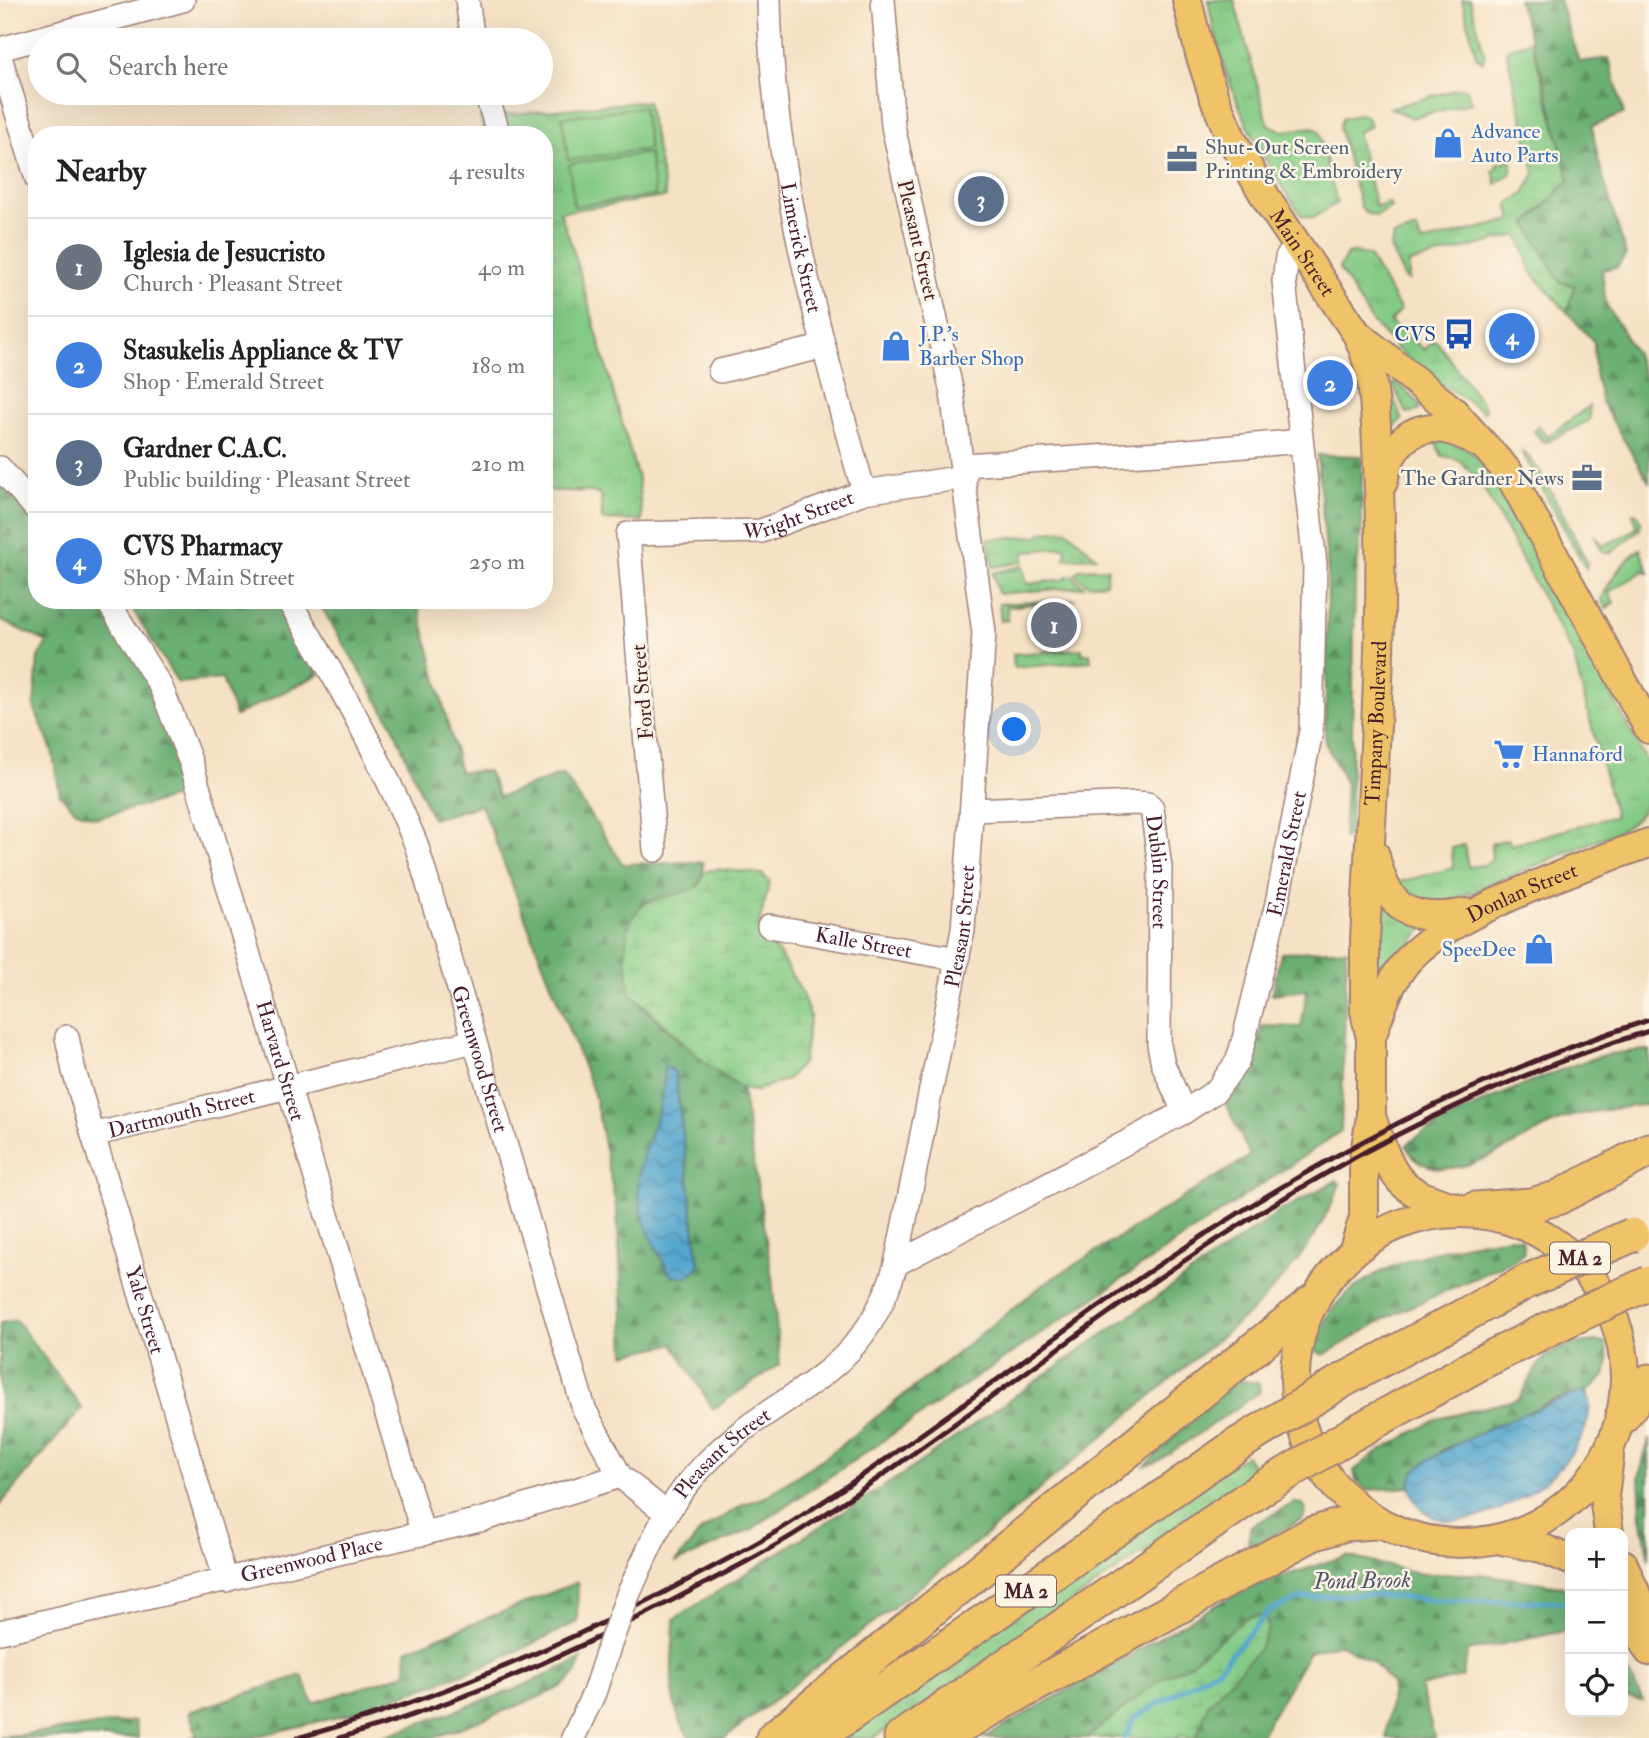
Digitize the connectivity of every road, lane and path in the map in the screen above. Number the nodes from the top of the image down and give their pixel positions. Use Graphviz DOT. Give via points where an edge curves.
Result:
graph roads {
  1 [pos="183,0"];
  2 [pos="467,0"];
  3 [pos="769,0"];
  4 [pos="883,0"];
  5 [pos="1187,0"];
  6 [pos="78,28"];
  7 [pos="471,28"];
  8 [pos="28,42"];
  9 [pos="0,49"];
  10 [pos="0,57"];
  11 [pos="490,105"];
  12 [pos="496,126"];
  13 [pos="28,149"];
  14 [pos="1298,247"];
  15 [pos="1357,334"];
  16 [pos="822,347"];
  17 [pos="720,371"];
  18 [pos="1301,440"];
  19 [pos="1493,452"];
  20 [pos="0,468"];
  21 [pos="964,471"];
  22 [pos="864,492"];
  23 [pos="28,500"];
  24 [pos="1381,516"];
  25 [pos="628,534"];
  26 [pos="113,609"];
  27 [pos="294,609"];
  28 [pos="1648,732"];
  29 [pos="973,810"];
  30 [pos="1649,820"];
  31 [pos="1370,832"];
  32 [pos="1649,843"];
  33 [pos="655,850"];
  34 [pos="1609,856"];
  35 [pos="1481,911"];
  36 [pos="769,926"];
  37 [pos="957,958"];
  38 [pos="67,1037"];
  39 [pos="1371,1040"];
  40 [pos="474,1041"];
  41 [pos="288,1088"];
  42 [pos="1184,1112"];
  43 [pos="1371,1116"];
  44 [pos="93,1135"];
  45 [pos="1649,1150"];
  46 [pos="1468,1209"];
  47 [pos="1640,1231"];
  48 [pos="1353,1252"];
  49 [pos="896,1264"];
  50 [pos="1649,1283"];
  51 [pos="1312,1302"];
  52 [pos="1649,1381"];
  53 [pos="1622,1417"];
  54 [pos="1611,1448"];
  55 [pos="620,1476"];
  56 [pos="665,1512"];
  57 [pos="1375,1522"];
  58 [pos="1608,1528"];
  59 [pos="423,1534"];
  60 [pos="1503,1540"];
  61 [pos="1565,1558"];
  62 [pos="1628,1575"];
  63 [pos="226,1581"];
  64 [pos="1628,1615"];
  65 [pos="1649,1623"];
  66 [pos="0,1632"];
  67 [pos="1649,1651"];
  68 [pos="573,1738"];
  69 [pos="773,1738"];
  70 [pos="816,1738"];
  71 [pos="901,1738"];
  72 [pos="938,1738"];
  1 -- 6 [label="street"];
  2 -- 7 [label="street"];
  3 -- 16 [label="street, Limerick Street" via="770,70 782,158"];
  4 -- 21 [label="street, Pleasant Street" via="893,126 952,393"];
  5 -- 14 [label="main road, Main Street" via="1200,54 1232,140"];
  8 -- 9 [label="street"];
  10 -- 13 [label="street"];
  11 -- 12 [label="street"];
  14 -- 15 [label="main road, Main Street"];
  14 -- 18 [label="street, Emerald Street" via="1287,257 1284,281"];
  15 -- 19 [label="main road, Main Street" via="1445,404"];
  15 -- 24 [label="main road, Timpany Boulevard" via="1374,393"];
  16 -- 17 [label="street"];
  16 -- 22 [label="street, Limerick Street"];
  18 -- 21 [label="street, Wright Street"];
  18 -- 42 [label="street, Emerald Street" via="1317,606 1308,754 1244,1044 1216,1091"];
  19 -- 24 [label="main road, Main Street" via="1464,434 1440,428 1408,435 1387,463"];
  19 -- 28 [label="main road, Main Street" via="1523,494"];
  20 -- 23 [label="street"];
  21 -- 22 [label="street, Wright Street"];
  21 -- 29 [label="street, Pleasant Street" via="984,618"];
  22 -- 25 [label="street, Wright Street" via="761,531"];
  24 -- 31 [label="main road, Timpany Boulevard"];
  25 -- 33 [label="street, Ford Street"];
  26 -- 41 [label="street, Harvard Street" via="136,643 182,736"];
  27 -- 40 [label="street, Greenwood Street" via="390,781 425,871"];
  29 -- 37 [label="street, Pleasant Street" via="968,891"];
  29 -- 42 [label="street, Dublin Street" via="1136,803 1152,808 1160,867 1159,1045"];
  30 -- 34 [label="main road" via="1625,847"];
  31 -- 35 [label="main road" via="1380,875 1398,905 1431,917"];
  31 -- 39 [label="main road, Timpany Boulevard" via="1366,1011"];
  32 -- 34 [label="main road, Donlan Street"];
  34 -- 35 [label="main road, Donlan Street"];
  35 -- 39 [label="main road, Donlan Street" via="1433,938 1408,960 1389,988"];
  36 -- 37 [label="street, Kalle Street"];
  37 -- 49 [label="street, Pleasant Street"];
  38 -- 44 [label="street, Yale Street"];
  39 -- 43 [label="main road, Timpany Boulevard"];
  40 -- 41 [label="street, Dartmouth Street"];
  40 -- 55 [label="street, Greenwood Street" via="576,1387"];
  41 -- 44 [label="street, Dartmouth Street"];
  41 -- 59 [label="street, Harvard Street"];
  42 -- 49 [label="street, Emerald Street"];
  43 -- 46 [label="main road, Timpany Boulevard" via="1388,1167 1403,1184 1426,1198"];
  43 -- 48 [label="main road, Timpany Boulevard" via="1364,1160 1364,1218"];
  44 -- 63 [label="street, Yale Street"];
  45 -- 46 [label="highway" via="1557,1198 1531,1205"];
  46 -- 48 [label="main road" via="1395,1226"];
  46 -- 53 [label="main road, Timpany Boulevard" via="1505,1217 1545,1236 1594,1281 1621,1342 1625,1374"];
  47 -- 70 [label="highway, MA 2, bridge" via="1528,1281 1340,1382 1237,1445"];
  48 -- 51 [label="main road"];
  49 -- 56 [label="street, Pleasant Street" via="876,1316 850,1352 721,1449"];
  50 -- 71 [label="highway, MA 2, bridge" via="1484,1361 1264,1487"];
  51 -- 57 [label="main road" via="1295,1369 1302,1421 1324,1472"];
  51 -- 69 [label="highway"];
  52 -- 53 [label="highway"];
  53 -- 54 [label="main road, Timpany Boulevard"];
  54 -- 58 [label="main road" via="1604,1496"];
  54 -- 60 [label="main road" via="1572,1499"];
  55 -- 56 [label="street, Greenwood Street"];
  55 -- 59 [label="street, Greenwood Place"];
  56 -- 68 [label="street, Pleasant Street, bridge"];
  57 -- 60 [label="main road" via="1441,1544"];
  57 -- 72 [label="highway" via="1345,1524 1312,1534"];
  59 -- 63 [label="street, Greenwood Place"];
  60 -- 61 [label="main road"];
  62 -- 65 [label="main road"];
  63 -- 66 [label="street, Greenwood Place"];
  64 -- 67 [label="main road"];
}
